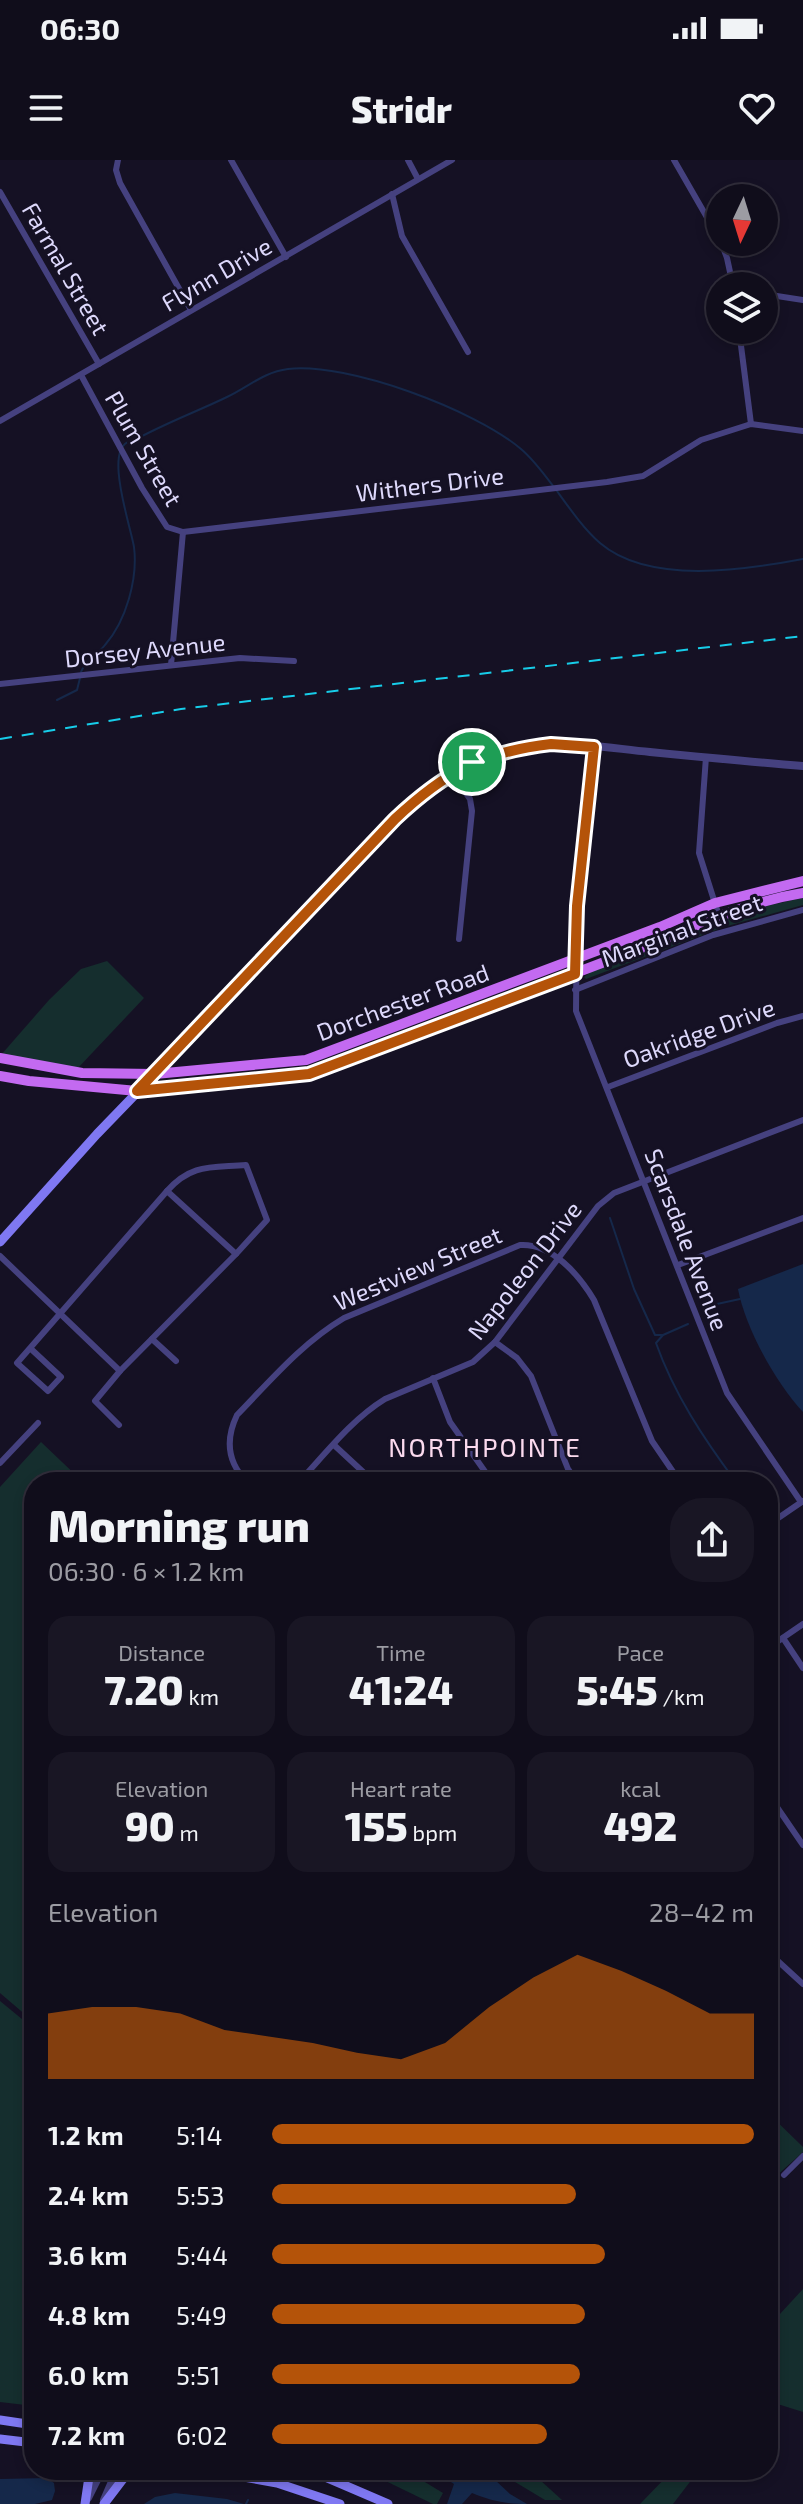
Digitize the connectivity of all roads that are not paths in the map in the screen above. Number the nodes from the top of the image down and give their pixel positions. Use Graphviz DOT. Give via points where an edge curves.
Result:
graph roads {
  1 [pos="118,160"];
  2 [pos="231,160"];
  3 [pos="408,160"];
  4 [pos="452,160"];
  5 [pos="674,160"];
  6 [pos="418,179"];
  7 [pos="0,192"];
  8 [pos="392,194"];
  9 [pos="706,215"];
  10 [pos="286,257"];
  11 [pos="778,296"];
  12 [pos="803,300"];
  13 [pos="191,310"];
  14 [pos="741,344"];
  15 [pos="468,352"];
  16 [pos="99,364"];
  17 [pos="81,375"];
  18 [pos="0,408"];
  19 [pos="3,420"];
  20 [pos="751,424"];
  21 [pos="803,431"];
  22 [pos="183,532"];
  23 [pos="294,661"];
  24 [pos="171,665"];
  25 [pos="0,684"];
  26 [pos="594,747"];
  27 [pos="706,757"];
  28 [pos="803,766"];
  29 [pos="452,773"];
  30 [pos="803,881"];
  31 [pos="803,893"];
  32 [pos="715,903"];
  33 [pos="803,910"];
  34 [pos="719,916"];
  35 [pos="459,939"];
  36 [pos="575,959"];
  37 [pos="575,974"];
  38 [pos="575,990"];
  39 [pos="803,1016"];
  40 [pos="0,1058"];
  41 [pos="155,1074"];
  42 [pos="0,1076"];
  43 [pos="608,1087"];
  44 [pos="137,1091"];
  45 [pos="803,1120"];
  46 [pos="644,1181"];
  47 [pos="167,1191"];
  48 [pos="803,1218"];
  49 [pos="0,1242"];
  50 [pos="236,1254"];
  51 [pos="0,1256"];
  52 [pos="558,1259"];
  53 [pos="678,1265"];
  54 [pos="60,1313"];
  55 [pos="152,1339"];
  56 [pos="495,1342"];
  57 [pos="30,1348"];
  58 [pos="176,1361"];
  59 [pos="120,1371"];
  60 [pos="433,1378"];
  61 [pos="38,1423"];
  62 [pos="119,1425"];
  63 [pos="334,1445"];
  64 [pos="0,1463"];
  65 [pos="238,1472"];
  66 [pos="308,1472"];
  67 [pos="363,1472"];
  68 [pos="485,1472"];
  69 [pos="570,1472"];
  70 [pos="673,1472"];
  71 [pos="802,1502"];
  72 [pos="778,1518"];
  73 [pos="803,1624"];
  74 [pos="783,1638"];
  75 [pos="778,1641"];
  76 [pos="803,1668"];
  77 [pos="778,1809"];
  78 [pos="803,1845"];
  79 [pos="778,1961"];
  80 [pos="803,1984"];
  81 [pos="803,2156"];
  82 [pos="784,2175"];
  83 [pos="0,2420"];
  84 [pos="24,2424"];
  85 [pos="0,2439"];
  86 [pos="24,2442"];
  87 [pos="89,2480"];
  88 [pos="97,2480"];
  89 [pos="113,2480"];
  90 [pos="122,2480"];
  91 [pos="260,2480"];
  92 [pos="332,2480"];
  93 [pos="85,2504"];
  94 [pos="103,2504"];
  95 [pos="340,2504"];
  96 [pos="388,2504"];
  1 -- 13 [label="street" via="120,183"];
  2 -- 10 [label="street"];
  3 -- 6 [label="street"];
  4 -- 6 [label="street, Flynn Drive"];
  5 -- 9 [label="street"];
  6 -- 8 [label="street, Flynn Drive"];
  7 -- 16 [label="street, Farmal Street"];
  8 -- 10 [label="street, Flynn Drive"];
  8 -- 15 [label="street" via="402,236"];
  10 -- 13 [label="street, Flynn Drive"];
  11 -- 12 [label="street"];
  13 -- 16 [label="street, Flynn Drive"];
  14 -- 20 [label="street"];
  16 -- 17 [label="street, Flynn Drive"];
  17 -- 19 [label="street, Flynn Drive"];
  17 -- 22 [label="street, Plum Street" via="167,527"];
  18 -- 19 [label="street"];
  20 -- 21 [label="street, Withers Drive"];
  20 -- 22 [label="street, Withers Drive" via="701,440 643,476"];
  22 -- 24 [label="street"];
  23 -- 24 [label="street, Dorsey Avenue" via="240,658"];
  24 -- 25 [label="street, Dorsey Avenue"];
  26 -- 27 [label="street"];
  26 -- 29 [label="street" via="528,747 501,752"];
  26 -- 36 [label="street, Scarsdale Avenue"];
  27 -- 28 [label="street"];
  27 -- 32 [label="street" via="699,853"];
  29 -- 35 [label="street" via="472,811"];
  29 -- 41 [label="street" via="395,819"];
  30 -- 32 [label="main road, Dorchester Road"];
  31 -- 34 [label="main road, Dorchester Road"];
  32 -- 34 [label="street"];
  32 -- 36 [label="main road, Dorchester Road"];
  33 -- 38 [label="street, Marginal Street" via="713,935"];
  34 -- 37 [label="main road, Dorchester Road"];
  36 -- 37 [label="street, Scarsdale Avenue"];
  36 -- 41 [label="main road, Dorchester Road" via="306,1060"];
  37 -- 38 [label="street, Scarsdale Avenue"];
  37 -- 44 [label="main road, Dorchester Road" via="309,1074"];
  38 -- 43 [label="street, Scarsdale Avenue" via="576,1011"];
  39 -- 43 [label="street, Oakridge Drive"];
  40 -- 41 [label="main road, Dorchester Road" via="82,1073"];
  41 -- 44 [label="main road"];
  42 -- 44 [label="main road, Dorchester Road"];
  43 -- 46 [label="street, Scarsdale Avenue"];
  44 -- 49 [label="main road"];
  45 -- 46 [label="street, Napoleon Drive"];
  46 -- 52 [label="street, Napoleon Drive" via="598,1206"];
  46 -- 53 [label="street, Scarsdale Avenue"];
  47 -- 50 [label="street"];
  47 -- 50 [label="street" via="192,1170 246,1165 267,1220"];
  47 -- 54 [label="street"];
  48 -- 53 [label="street"];
  50 -- 55 [label="street"];
  51 -- 54 [label="street"];
  52 -- 56 [label="street, Napoleon Drive"];
  52 -- 65 [label="street, Westview Street" via="542,1247 520,1245 322,1331 237,1415 229,1443"];
  52 -- 70 [label="street, Westview Street" via="584,1282 594,1300 652,1441"];
  53 -- 71 [label="street, Scarsdale Avenue" via="727,1393"];
  54 -- 57 [label="street"];
  54 -- 59 [label="street"];
  55 -- 58 [label="street"];
  55 -- 59 [label="street"];
  56 -- 60 [label="street, Napoleon Drive" via="473,1362"];
  56 -- 69 [label="street" via="531,1376"];
  57 -- 57 [label="street" via="17,1363 48,1391 61,1377"];
  59 -- 62 [label="street" via="95,1401"];
  60 -- 63 [label="street, Napoleon Drive" via="372,1407"];
  60 -- 68 [label="street" via="450,1422"];
  61 -- 64 [label="street"];
  63 -- 66 [label="street, Napoleon Drive"];
  63 -- 67 [label="street"];
  71 -- 72 [label="street"];
  73 -- 74 [label="street"];
  74 -- 75 [label="street"];
  74 -- 76 [label="street"];
  77 -- 78 [label="street"];
  79 -- 80 [label="street"];
  81 -- 82 [label="street"];
  83 -- 84 [label="main road"];
  85 -- 86 [label="main road"];
  87 -- 93 [label="main road"];
  88 -- 93 [label="street"];
  89 -- 94 [label="street"];
  90 -- 94 [label="main road"];
  91 -- 95 [label="main road"];
  92 -- 96 [label="main road"];
}
